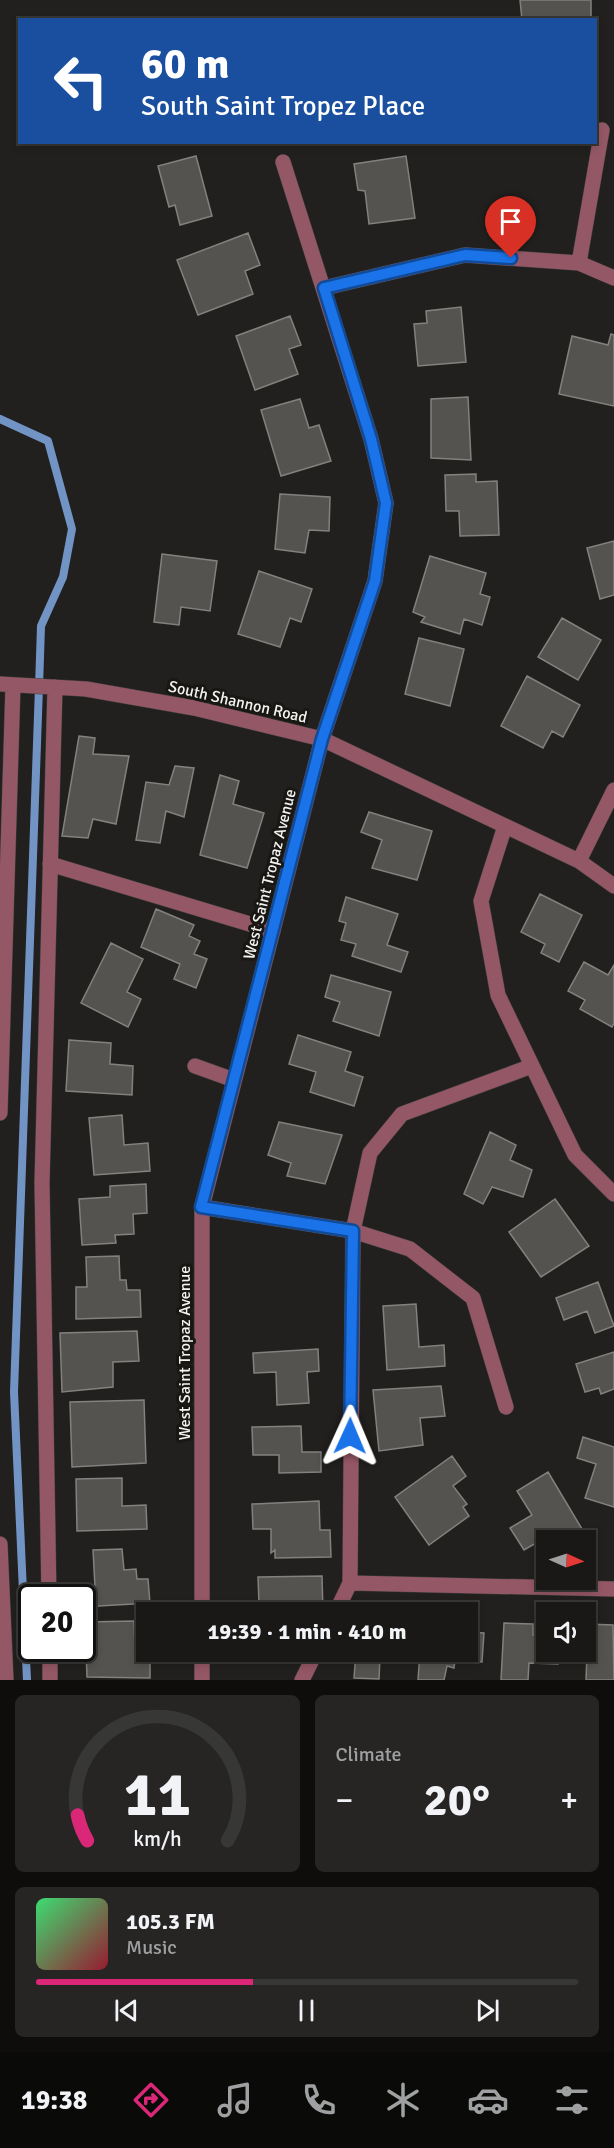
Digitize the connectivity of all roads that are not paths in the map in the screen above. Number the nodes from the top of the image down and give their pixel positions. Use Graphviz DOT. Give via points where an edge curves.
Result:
graph roads {
  1 [pos="602,130"];
  2 [pos="283,162"];
  3 [pos="579,263"];
  4 [pos="614,278"];
  5 [pos="324,288"];
  6 [pos="7,684"];
  7 [pos="55,687"];
  8 [pos="322,739"];
  9 [pos="614,790"];
  10 [pos="505,826"];
  11 [pos="579,861"];
  12 [pos="50,864"];
  13 [pos="4,875"];
  14 [pos="614,886"];
  15 [pos="273,931"];
  16 [pos="195,1066"];
  17 [pos="532,1066"];
  18 [pos="234,1080"];
  19 [pos="0,1113"];
  20 [pos="614,1194"];
  21 [pos="201,1207"];
  22 [pos="353,1231"];
  23 [pos="506,1407"];
  24 [pos="0,1544"];
  25 [pos="350,1583"];
  26 [pos="49,1584"];
  27 [pos="614,1589"];
  28 [pos="202,1602"];
  29 [pos="341,1602"];
  30 [pos="50,1662"];
  31 [pos="202,1662"];
  32 [pos="311,1662"];
  33 [pos="6,1680"];
  34 [pos="50,1680"];
  35 [pos="202,1680"];
  36 [pos="302,1680"];
  1 -- 3 [label="street"];
  2 -- 5 [label="street, West Saint Tropaz Avenue"];
  3 -- 4 [label="street"];
  3 -- 5 [label="street" via="465,255"];
  5 -- 8 [label="street, West Saint Tropaz Avenue" via="371,439 386,503 375,581"];
  6 -- 7 [label="street, South Shannon Road"];
  6 -- 13 [label="street"];
  7 -- 8 [label="street, South Shannon Road" via="194,708"];
  7 -- 12 [label="street"];
  8 -- 10 [label="street, South Shannon Road"];
  8 -- 15 [label="street, West Saint Tropaz Avenue"];
  9 -- 11 [label="street"];
  10 -- 11 [label="street, South Shannon Road"];
  10 -- 17 [label="street" via="481,901 498,994"];
  11 -- 14 [label="street, South Shannon Road"];
  12 -- 15 [label="street"];
  12 -- 26 [label="street" via="42,1183"];
  13 -- 19 [label="street"];
  15 -- 18 [label="street, West Saint Tropaz Avenue"];
  16 -- 18 [label="street"];
  17 -- 20 [label="street" via="575,1155"];
  17 -- 22 [label="street" via="402,1114 370,1153"];
  18 -- 21 [label="street, West Saint Tropaz Avenue"];
  21 -- 22 [label="street"];
  21 -- 28 [label="street, West Saint Tropaz Avenue"];
  22 -- 23 [label="street" via="410,1249 473,1298"];
  22 -- 25 [label="street"];
  24 -- 33 [label="street"];
  25 -- 27 [label="street"];
  25 -- 29 [label="street"];
  30 -- 34 [label="street"];
  31 -- 35 [label="street"];
  32 -- 36 [label="street"];
}
